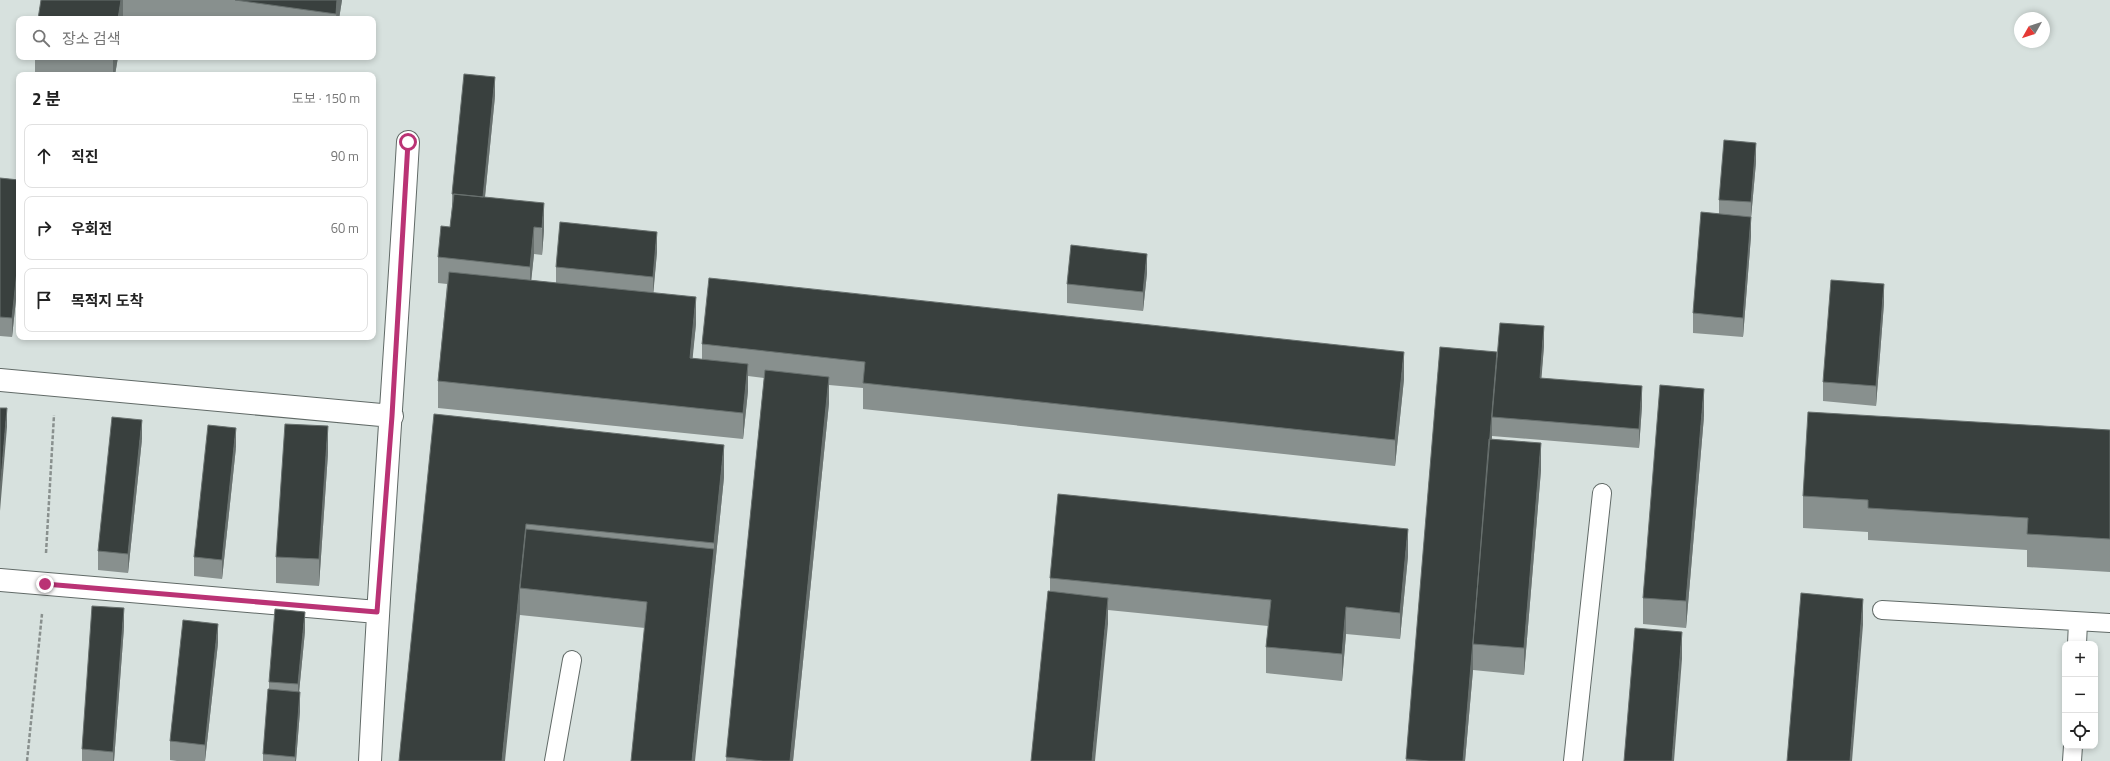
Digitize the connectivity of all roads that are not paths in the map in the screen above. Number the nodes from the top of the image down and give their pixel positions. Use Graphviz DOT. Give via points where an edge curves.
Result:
graph roads {
  1 [pos="408,142"];
  2 [pos="0,380"];
  3 [pos="392,416"];
  4 [pos="1602,493"];
  5 [pos="0,580"];
  6 [pos="1882,610"];
  7 [pos="377,612"];
  8 [pos="2078,622"];
  9 [pos="2110,623"];
  10 [pos="2077,641"];
  11 [pos="572,660"];
  12 [pos="2073,749"];
  13 [pos="370,761"];
  14 [pos="554,761"];
  15 [pos="1573,761"];
  16 [pos="2072,761"];
  1 -- 3 [label="street"];
  2 -- 3 [label="street"];
  3 -- 7 [label="street"];
  4 -- 15 [label="lane"];
  5 -- 7 [label="street"];
  6 -- 8 [label="lane"];
  7 -- 13 [label="street"];
  8 -- 9 [label="lane"];
  8 -- 10 [label="lane"];
  11 -- 14 [label="lane"];
  12 -- 16 [label="lane"];
}
